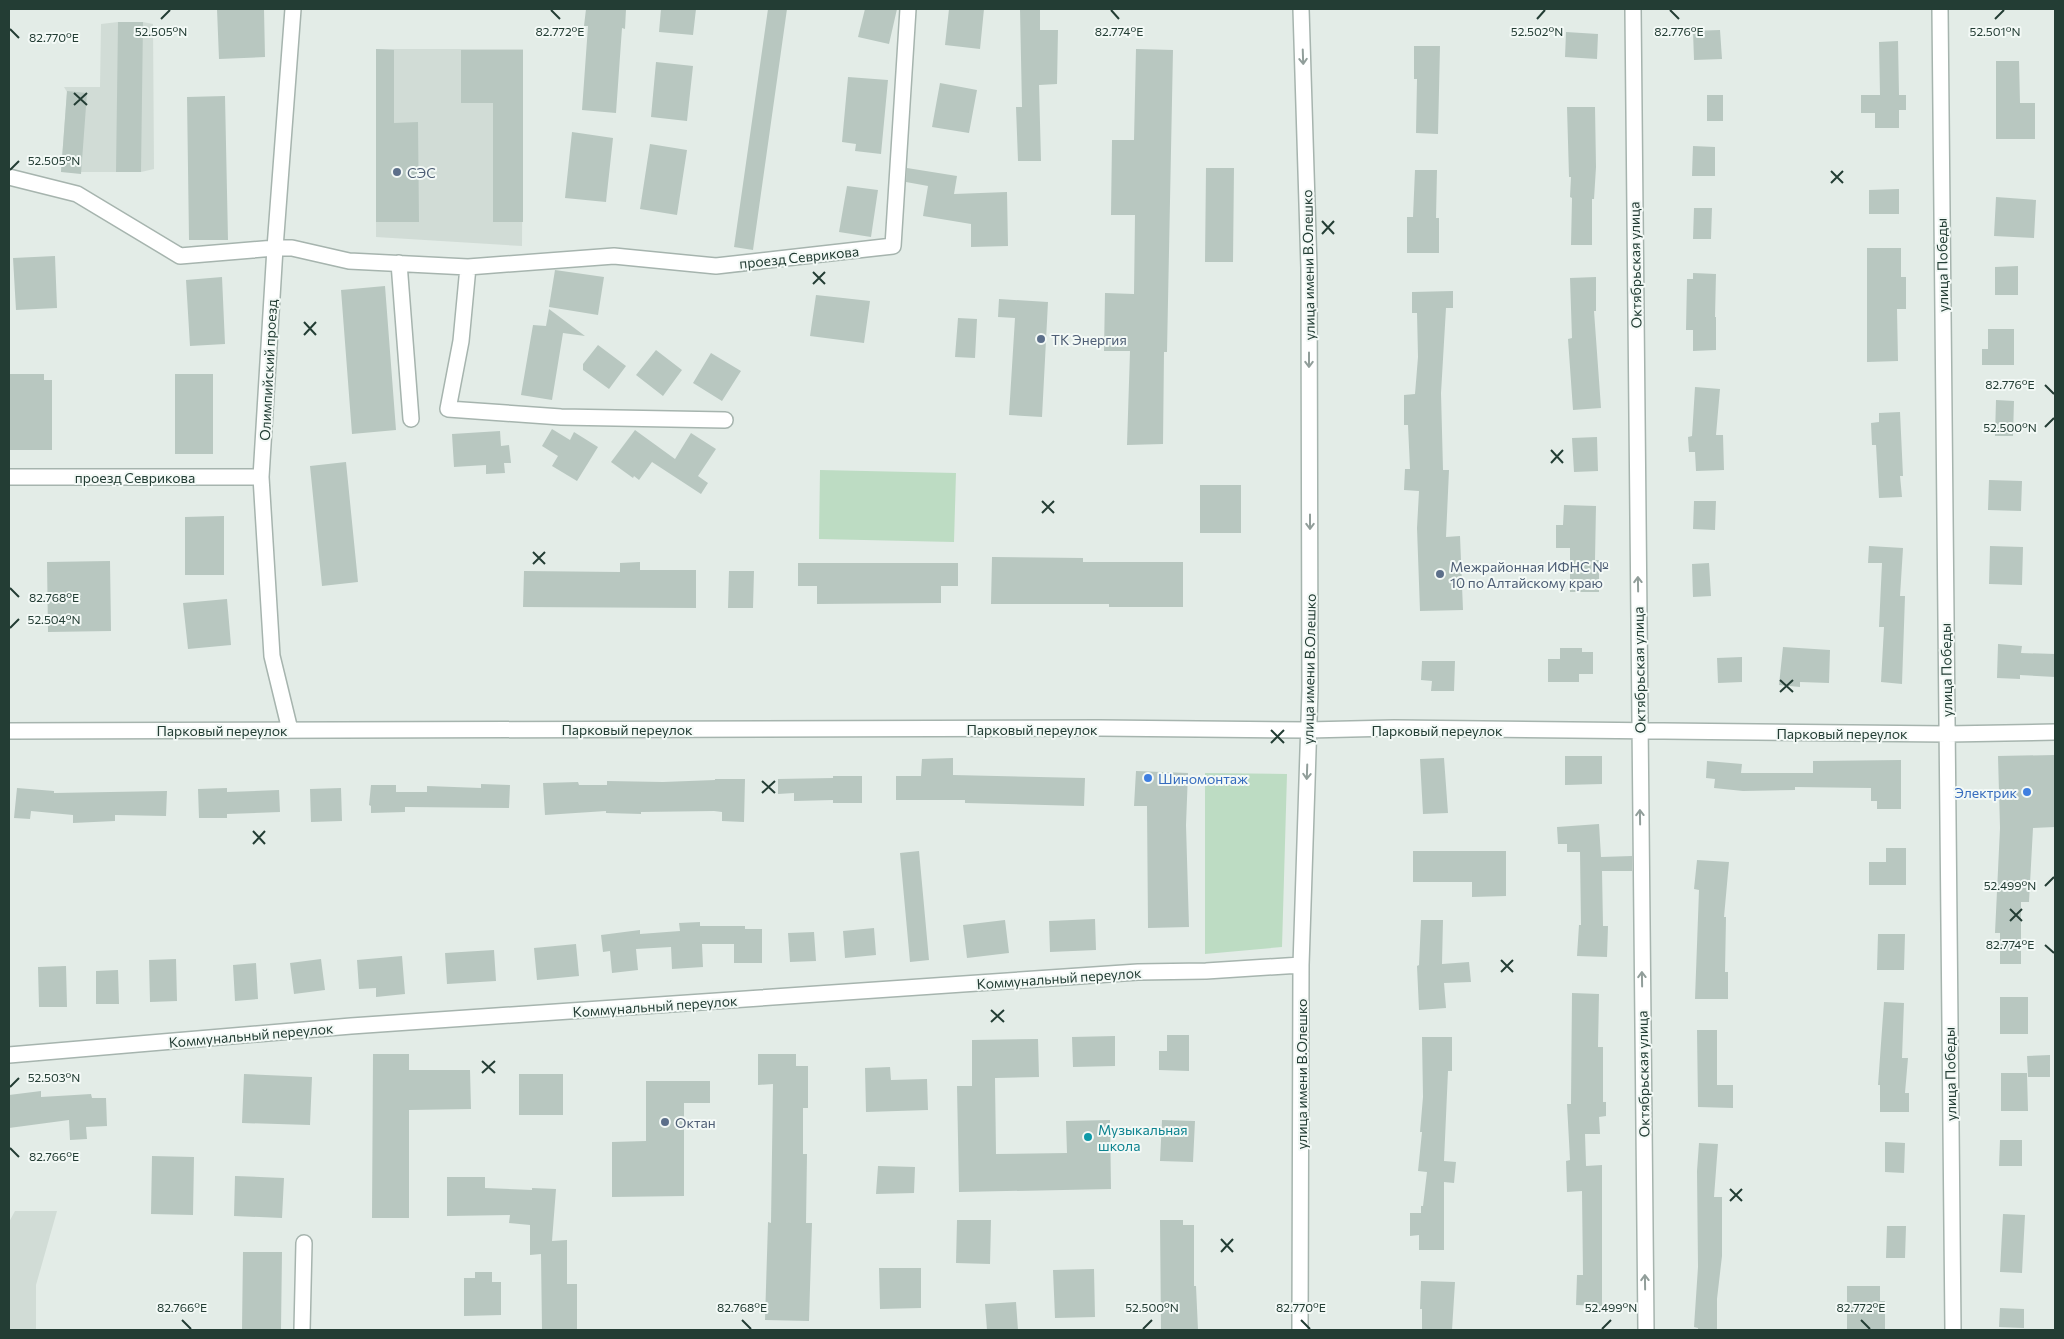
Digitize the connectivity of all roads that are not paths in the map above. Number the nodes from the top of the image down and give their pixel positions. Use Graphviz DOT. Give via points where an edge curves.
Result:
graph roads {
  1 [pos="293,9"];
  2 [pos="908,9"];
  3 [pos="1301,9"];
  4 [pos="1633,9"];
  5 [pos="1940,9"];
  6 [pos="9,177"];
  7 [pos="275,248"];
  8 [pos="399,264"];
  9 [pos="468,267"];
  10 [pos="412,419"];
  11 [pos="725,420"];
  12 [pos="9,477"];
  13 [pos="261,477"];
  14 [pos="290,730"];
  15 [pos="1308,730"];
  16 [pos="9,731"];
  17 [pos="1639,732"];
  18 [pos="2055,732"];
  19 [pos="1947,734"];
  20 [pos="1301,965"];
  21 [pos="9,1055"];
  22 [pos="304,1243"];
  23 [pos="302,1330"];
  24 [pos="1300,1330"];
  25 [pos="1646,1330"];
  26 [pos="1953,1330"];
  1 -- 7 [label="street, Олимпийский проезд"];
  2 -- 9 [label="street, проезд Севрикова" via="893,246 716,266 614,256"];
  3 -- 15 [label="street, улица имени В.Олешко, one-way" via="1309,268"];
  17 -- 4 [label="street, Октябрьская улица, one-way"];
  5 -- 19 [label="street, улица Победы"];
  6 -- 7 [label="street, проезд Севрикова" via="77,194 180,256"];
  7 -- 8 [label="street, проезд Севрикова" via="292,248 349,261"];
  7 -- 13 [label="street, Олимпийский проезд"];
  8 -- 9 [label="street, проезд Севрикова"];
  8 -- 10 [label="street"];
  9 -- 11 [label="street" via="462,340 448,409 561,417"];
  12 -- 13 [label="street, проезд Севрикова"];
  13 -- 14 [label="street, Олимпийский проезд" via="272,656"];
  14 -- 15 [label="street, Парковый переулок"];
  14 -- 16 [label="street, Парковый переулок"];
  15 -- 17 [label="street, Парковый переулок" via="1394,728"];
  15 -- 20 [label="street, улица имени В.Олешко, one-way"];
  17 -- 19 [label="street, Парковый переулок"];
  25 -- 17 [label="street, Октябрьская улица, one-way"];
  18 -- 19 [label="street, Парковый переулок"];
  19 -- 26 [label="street, улица Победы"];
  20 -- 21 [label="street, Коммунальный переулок" via="1138,972 351,1026"];
  20 -- 24 [label="street, улица имени В.Олешко"];
  22 -- 23 [label="street"];
}
